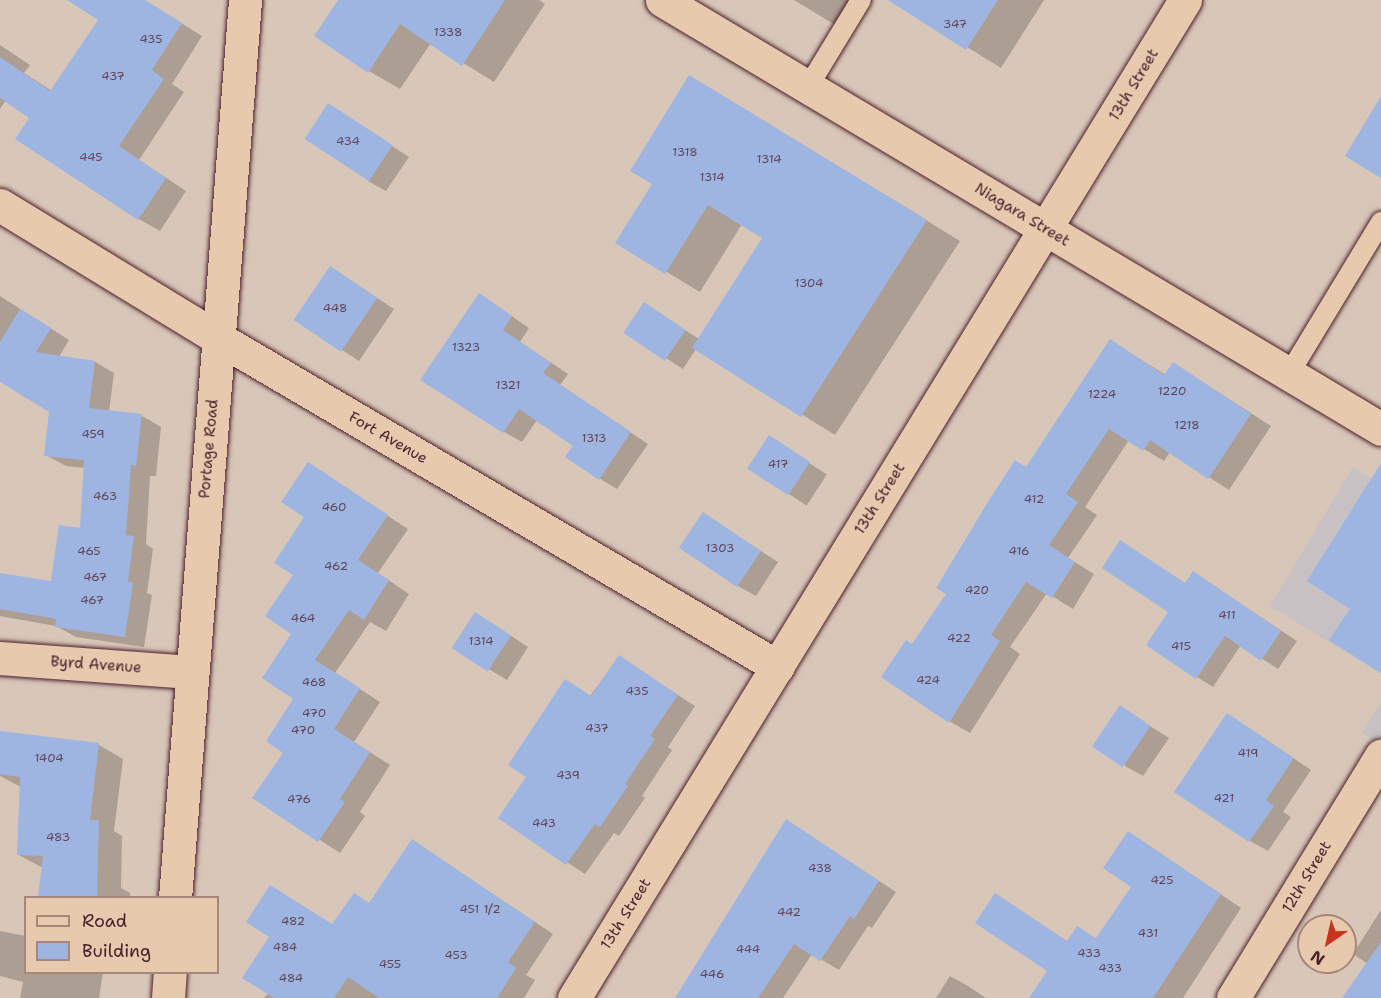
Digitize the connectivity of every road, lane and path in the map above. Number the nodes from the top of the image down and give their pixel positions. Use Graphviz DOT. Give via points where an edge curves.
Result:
graph roads {
  1 [pos="245,0"];
  2 [pos="663,0"];
  3 [pos="861,0"];
  4 [pos="1185,0"];
  5 [pos="808,87"];
  6 [pos="0,205"];
  7 [pos="1381,222"];
  8 [pos="1046,229"];
  9 [pos="218,338"];
  10 [pos="1289,374"];
  11 [pos="1381,429"];
  12 [pos="0,658"];
  13 [pos="778,667"];
  14 [pos="191,672"];
  15 [pos="1381,756"];
  16 [pos="175,896"];
  17 [pos="170,974"];
  18 [pos="168,998"];
  19 [pos="574,998"];
  20 [pos="1233,998"];
  1 -- 9 [label="street, Portage Road"];
  2 -- 5 [label="street, Niagara Street"];
  3 -- 5 [label="lane"];
  4 -- 8 [label="street, 13th Street"];
  5 -- 8 [label="street, Niagara Street"];
  6 -- 9 [label="street, Fort Avenue"];
  7 -- 10 [label="lane"];
  8 -- 10 [label="street, Niagara Street"];
  8 -- 13 [label="street, 13th Street"];
  9 -- 13 [label="street, Fort Avenue"];
  9 -- 14 [label="street, Portage Road"];
  10 -- 11 [label="street, Niagara Street"];
  12 -- 14 [label="street, Byrd Avenue"];
  13 -- 19 [label="street, 13th Street"];
  14 -- 16 [label="street, Portage Road"];
  15 -- 20 [label="street, 12th Street"];
  17 -- 18 [label="street"];
}
